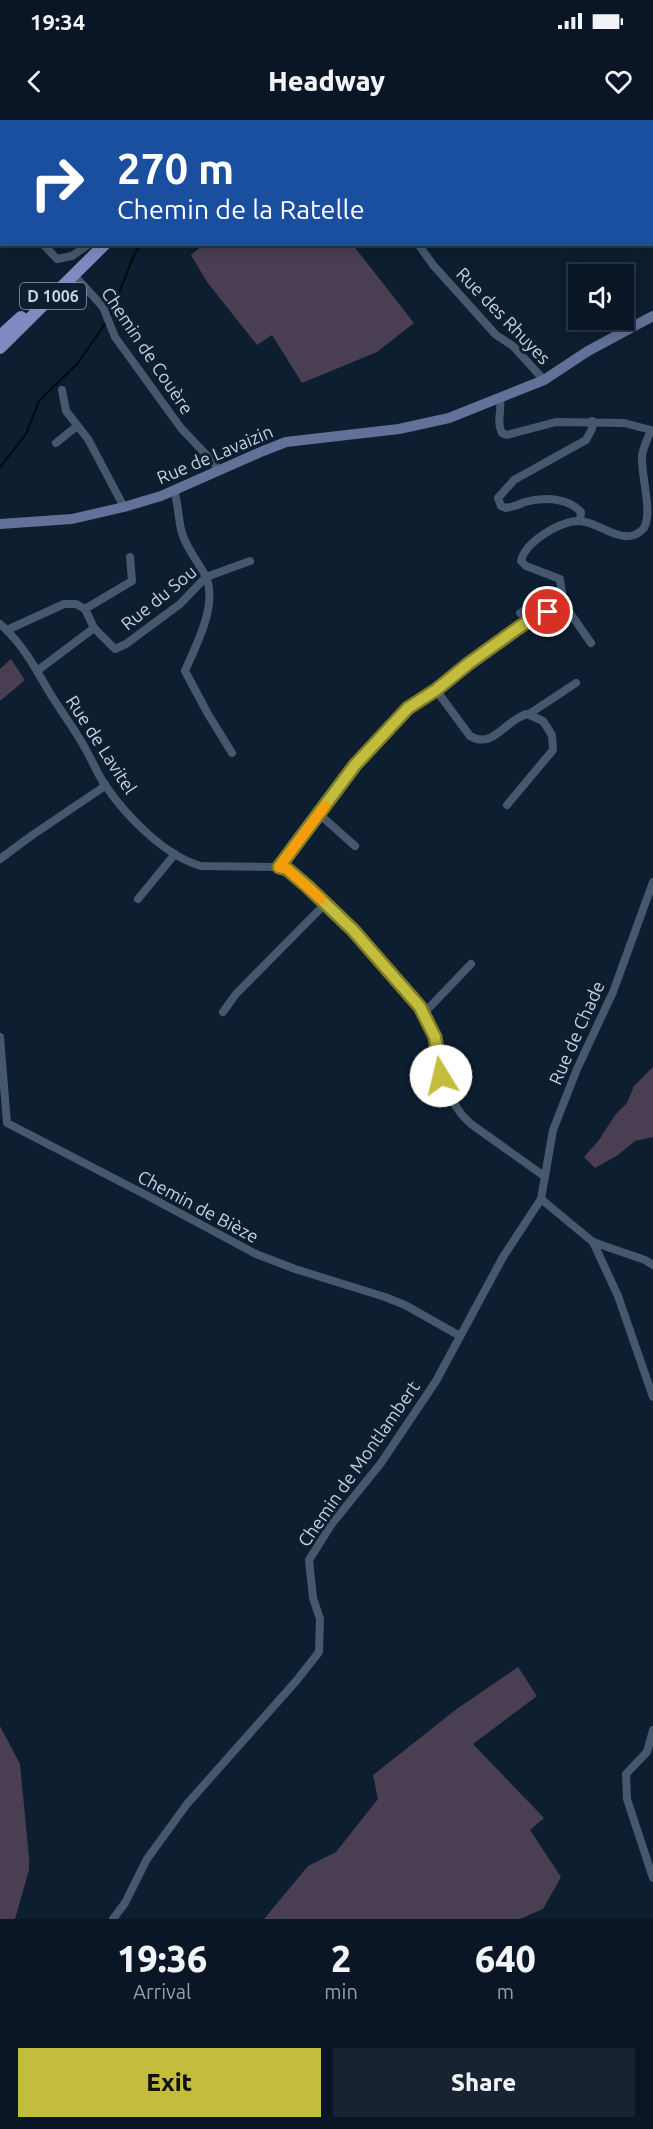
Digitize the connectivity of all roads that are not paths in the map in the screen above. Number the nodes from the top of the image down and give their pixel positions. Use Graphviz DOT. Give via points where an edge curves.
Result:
graph roads {
  1 [pos="45,246"];
  2 [pos="86,246"];
  3 [pos="92,246"];
  4 [pos="103,246"];
  5 [pos="420,246"];
  6 [pos="75,275"];
  7 [pos="653,316"];
  8 [pos="0,336"];
  9 [pos="0,348"];
  10 [pos="544,380"];
  11 [pos="62,390"];
  12 [pos="500,399"];
  13 [pos="592,421"];
  14 [pos="77,426"];
  15 [pos="652,430"];
  16 [pos="56,443"];
  17 [pos="219,471"];
  18 [pos="174,490"];
  19 [pos="124,507"];
  20 [pos="580,521"];
  21 [pos="0,524"];
  22 [pos="130,557"];
  23 [pos="250,561"];
  24 [pos="206,577"];
  25 [pos="85,609"];
  26 [pos="520,613"];
  27 [pos="0,624"];
  28 [pos="94,628"];
  29 [pos="7,630"];
  30 [pos="591,644"];
  31 [pos="37,671"];
  32 [pos="576,683"];
  33 [pos="436,690"];
  34 [pos="529,714"];
  35 [pos="232,753"];
  36 [pos="105,784"];
  37 [pos="507,805"];
  38 [pos="319,814"];
  39 [pos="355,846"];
  40 [pos="175,854"];
  41 [pos="0,859"];
  42 [pos="279,867"];
  43 [pos="653,882"];
  44 [pos="138,899"];
  45 [pos="326,903"];
  46 [pos="471,964"];
  47 [pos="223,1012"];
  48 [pos="424,1013"];
  49 [pos="0,1037"];
  50 [pos="544,1176"];
  51 [pos="541,1199"];
  52 [pos="593,1242"];
  53 [pos="653,1265"];
  54 [pos="460,1336"];
  55 [pos="653,1397"];
  56 [pos="653,1730"];
  57 [pos="653,1878"];
  58 [pos="113,1919"];
  1 -- 2 [label="street" via="57,259 72,256"];
  3 -- 8 [label="main road, D 1006"];
  4 -- 6 [label="main road, D 1006"];
  5 -- 10 [label="street, Rue des Rhuyes" via="496,335 513,346"];
  6 -- 9 [label="main road, D 1006"];
  6 -- 17 [label="street, Chemin de Couère" via="103,307 115,337 181,428"];
  7 -- 10 [label="main road, Rue de Lavaizin"];
  10 -- 12 [label="main road, Rue de Lavaizin"];
  11 -- 14 [label="street" via="66,411"];
  12 -- 13 [label="street" via="498,424 507,435 556,422"];
  12 -- 17 [label="main road, Rue de Lavaizin" via="449,418 399,429 286,442"];
  13 -- 15 [label="street"];
  13 -- 20 [label="street" via="586,440 514,480 498,498 506,508 545,499 562,501 575,505 581,512"];
  14 -- 16 [label="street"];
  14 -- 19 [label="street"];
  15 -- 20 [label="street" via="643,453 650,515 644,528 633,535 619,536"];
  17 -- 18 [label="main road, Rue de Lavaizin"];
  18 -- 19 [label="main road, Rue de Lavaizin"];
  18 -- 24 [label="street" via="190,555"];
  19 -- 21 [label="main road, Rue de Lavaizin" via="72,519"];
  20 -- 26 [label="street" via="547,532 523,554 521,561 526,566 560,579 562,592"];
  22 -- 25 [label="street" via="132,581"];
  23 -- 24 [label="street, Rue du Sou"];
  24 -- 28 [label="street, Rue du Sou" via="180,604 126,644 115,649"];
  24 -- 35 [label="street" via="211,604 185,671"];
  25 -- 28 [label="street, Rue du Sou"];
  25 -- 29 [label="street" via="64,604"];
  27 -- 29 [label="street, Rue de Lavitel"];
  28 -- 31 [label="street, Rue du Sou"];
  29 -- 31 [label="street, Rue de Lavitel"];
  30 -- 33 [label="street" via="570,613 559,608 536,616"];
  31 -- 36 [label="street, Rue de Lavitel"];
  32 -- 34 [label="street"];
  33 -- 34 [label="street" via="477,740 486,741 523,714"];
  33 -- 38 [label="street" via="408,708 369,748"];
  34 -- 37 [label="street" via="543,721 552,735 553,750"];
  36 -- 40 [label="street, Rue de Lavitel" via="138,822"];
  36 -- 41 [label="street"];
  38 -- 39 [label="street"];
  38 -- 42 [label="street"];
  40 -- 42 [label="street, Rue de Lavitel" via="201,866"];
  40 -- 44 [label="street"];
  42 -- 45 [label="street" via="287,869"];
  43 -- 50 [label="street, Rue de Chade" via="613,992 553,1130"];
  45 -- 47 [label="street"];
  45 -- 48 [label="street"];
  46 -- 48 [label="street"];
  48 -- 50 [label="street" via="435,1037 448,1095 462,1115"];
  49 -- 54 [label="street, Chemin de Bièze" via="7,1123 256,1254 405,1305"];
  50 -- 51 [label="street, Rue de Chade"];
  51 -- 52 [label="street"];
  51 -- 54 [label="street, Chemin de Montlambert" via="503,1257"];
  52 -- 53 [label="street"];
  52 -- 55 [label="street" via="618,1296"];
  54 -- 58 [label="street, Chemin de Montlambert" via="381,1463 309,1560 313,1598 320,1619 319,1652 187,1804 147,1859"];
  56 -- 57 [label="street" via="647,1752 626,1774 627,1799"];
}
